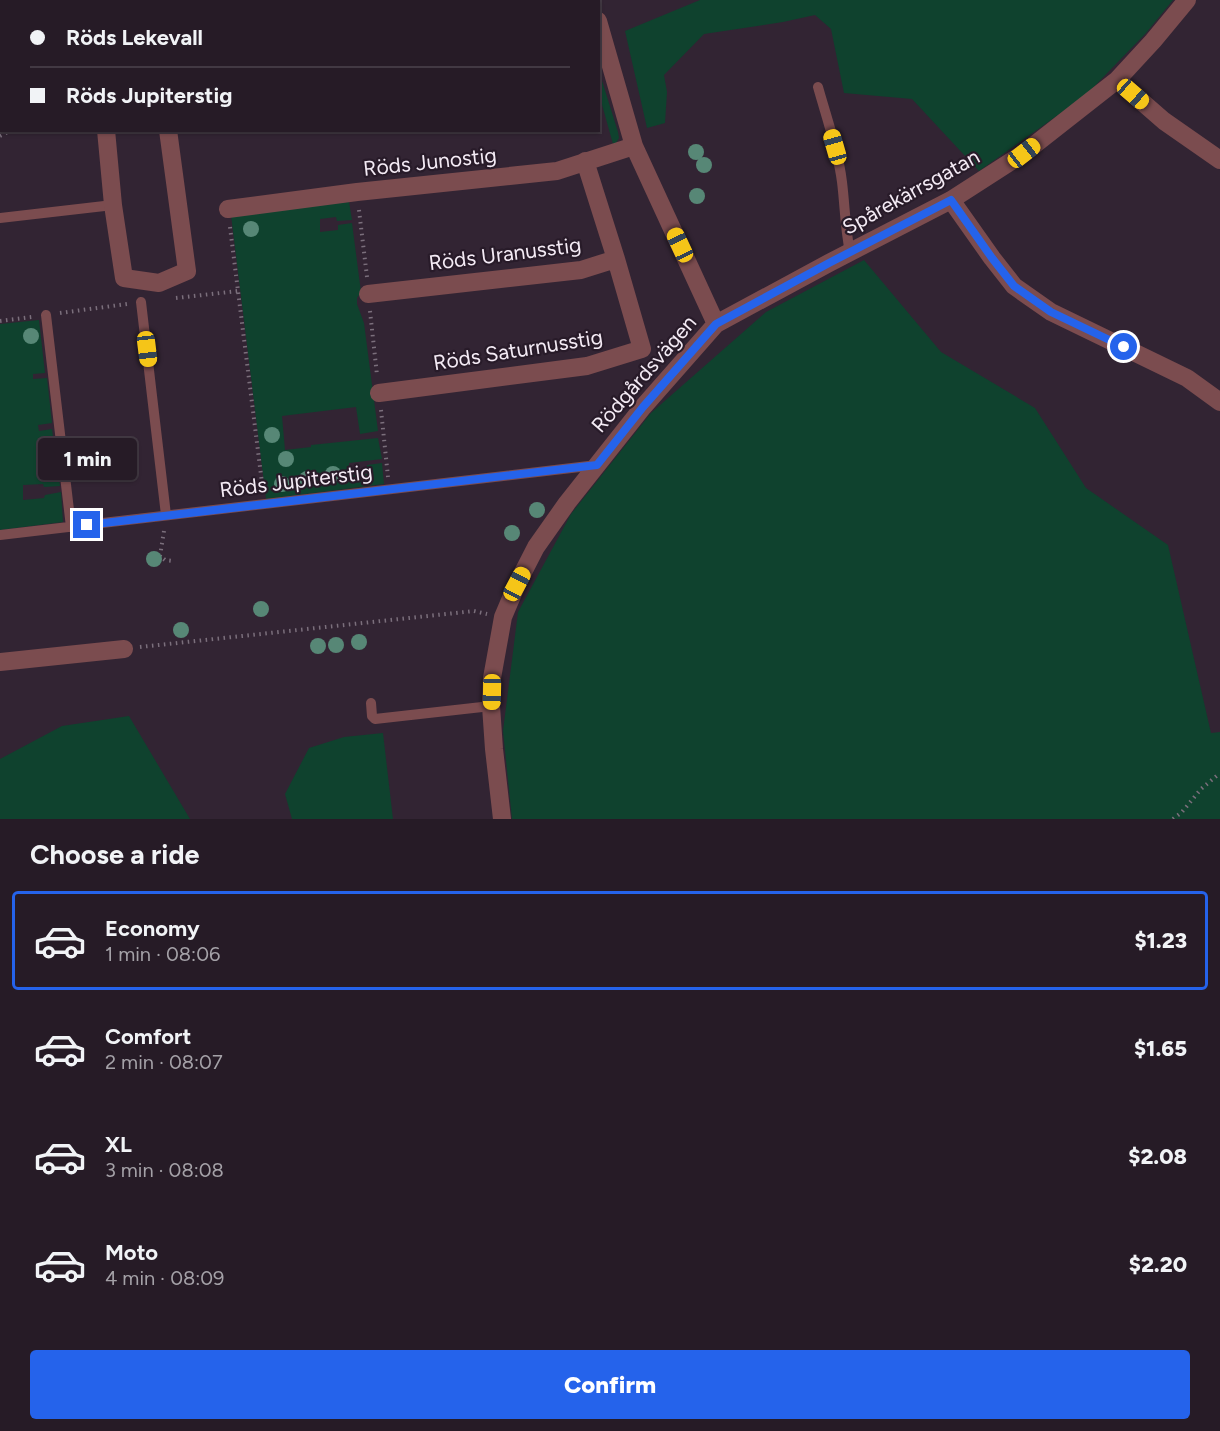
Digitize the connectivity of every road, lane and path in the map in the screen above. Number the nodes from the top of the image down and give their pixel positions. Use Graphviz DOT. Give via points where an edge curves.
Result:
graph roads {
  1 [pos="1187,0"];
  2 [pos="600,28"];
  3 [pos="1117,80"];
  4 [pos="818,87"];
  5 [pos="106,132"];
  6 [pos="168,132"];
  7 [pos="634,146"];
  8 [pos="1220,160"];
  9 [pos="585,161"];
  10 [pos="357,192"];
  11 [pos="951,200"];
  12 [pos="113,205"];
  13 [pos="228,208"];
  14 [pos="0,218"];
  15 [pos="850,252"];
  16 [pos="616,258"];
  17 [pos="238,291"];
  18 [pos="368,294"];
  19 [pos="173,298"];
  20 [pos="141,302"];
  21 [pos="46,315"];
  22 [pos="0,321"];
  23 [pos="716,324"];
  24 [pos="379,393"];
  25 [pos="1220,402"];
  26 [pos="597,465"];
  27 [pos="390,489"];
  28 [pos="265,504"];
  29 [pos="166,515"];
  30 [pos="71,527"];
  31 [pos="0,536"];
  32 [pos="174,561"];
  33 [pos="503,617"];
  34 [pos="124,649"];
  35 [pos="0,662"];
  36 [pos="371,703"];
  37 [pos="491,706"];
  38 [pos="1220,773"];
  39 [pos="502,819"];
  40 [pos="1173,819"];
  1 -- 3 [label="street, Spårekärrsgatan"];
  2 -- 7 [label="street, Rödgårdsvägen"];
  3 -- 8 [label="street" via="1164,121"];
  3 -- 11 [label="street, Spårekärrsgatan" via="1024,153"];
  4 -- 15 [label="lane" via="842,183"];
  5 -- 12 [label="street"];
  6 -- 12 [label="street" via="187,271 159,283 124,278"];
  7 -- 9 [label="street, Röds Junostig"];
  7 -- 23 [label="street, Rödgårdsvägen"];
  9 -- 10 [label="street, Röds Junostig" via="557,171"];
  9 -- 16 [label="street, Röds Uranusstig"];
  10 -- 13 [label="street, Röds Junostig"];
  10 -- 18 [label="path"];
  11 -- 15 [label="street, Spårekärrsgatan"];
  11 -- 25 [label="street" via="1014,286 1051,312 1187,378"];
  12 -- 14 [label="lane"];
  13 -- 17 [label="path"];
  15 -- 23 [label="street, Spårekärrsgatan"];
  16 -- 18 [label="street, Röds Uranusstig" via="581,270"];
  16 -- 24 [label="street, Röds Saturnusstig" via="642,349 587,366"];
  17 -- 19 [label="path"];
  17 -- 28 [label="path"];
  18 -- 24 [label="path"];
  20 -- 21 [label="path"];
  20 -- 29 [label="lane"];
  21 -- 22 [label="path"];
  21 -- 30 [label="lane"];
  23 -- 26 [label="street, Rödgårdsvägen"];
  24 -- 27 [label="path"];
  26 -- 27 [label="lane, Röds Jupiterstig"];
  26 -- 33 [label="street, Rödgårdsvägen" via="536,547"];
  27 -- 28 [label="lane, Röds Jupiterstig"];
  28 -- 29 [label="lane, Röds Jupiterstig"];
  29 -- 30 [label="lane, Röds Jupiterstig"];
  29 -- 32 [label="path" via="160,556"];
  30 -- 31 [label="lane, Röds Jupiterstig"];
  33 -- 34 [label="path" via="474,611"];
  33 -- 37 [label="street, Rödgårdsvägen"];
  34 -- 35 [label="street"];
  36 -- 37 [label="lane" via="375,719"];
  37 -- 39 [label="street, Rödgårdsvägen"];
  38 -- 40 [label="path"];
}
